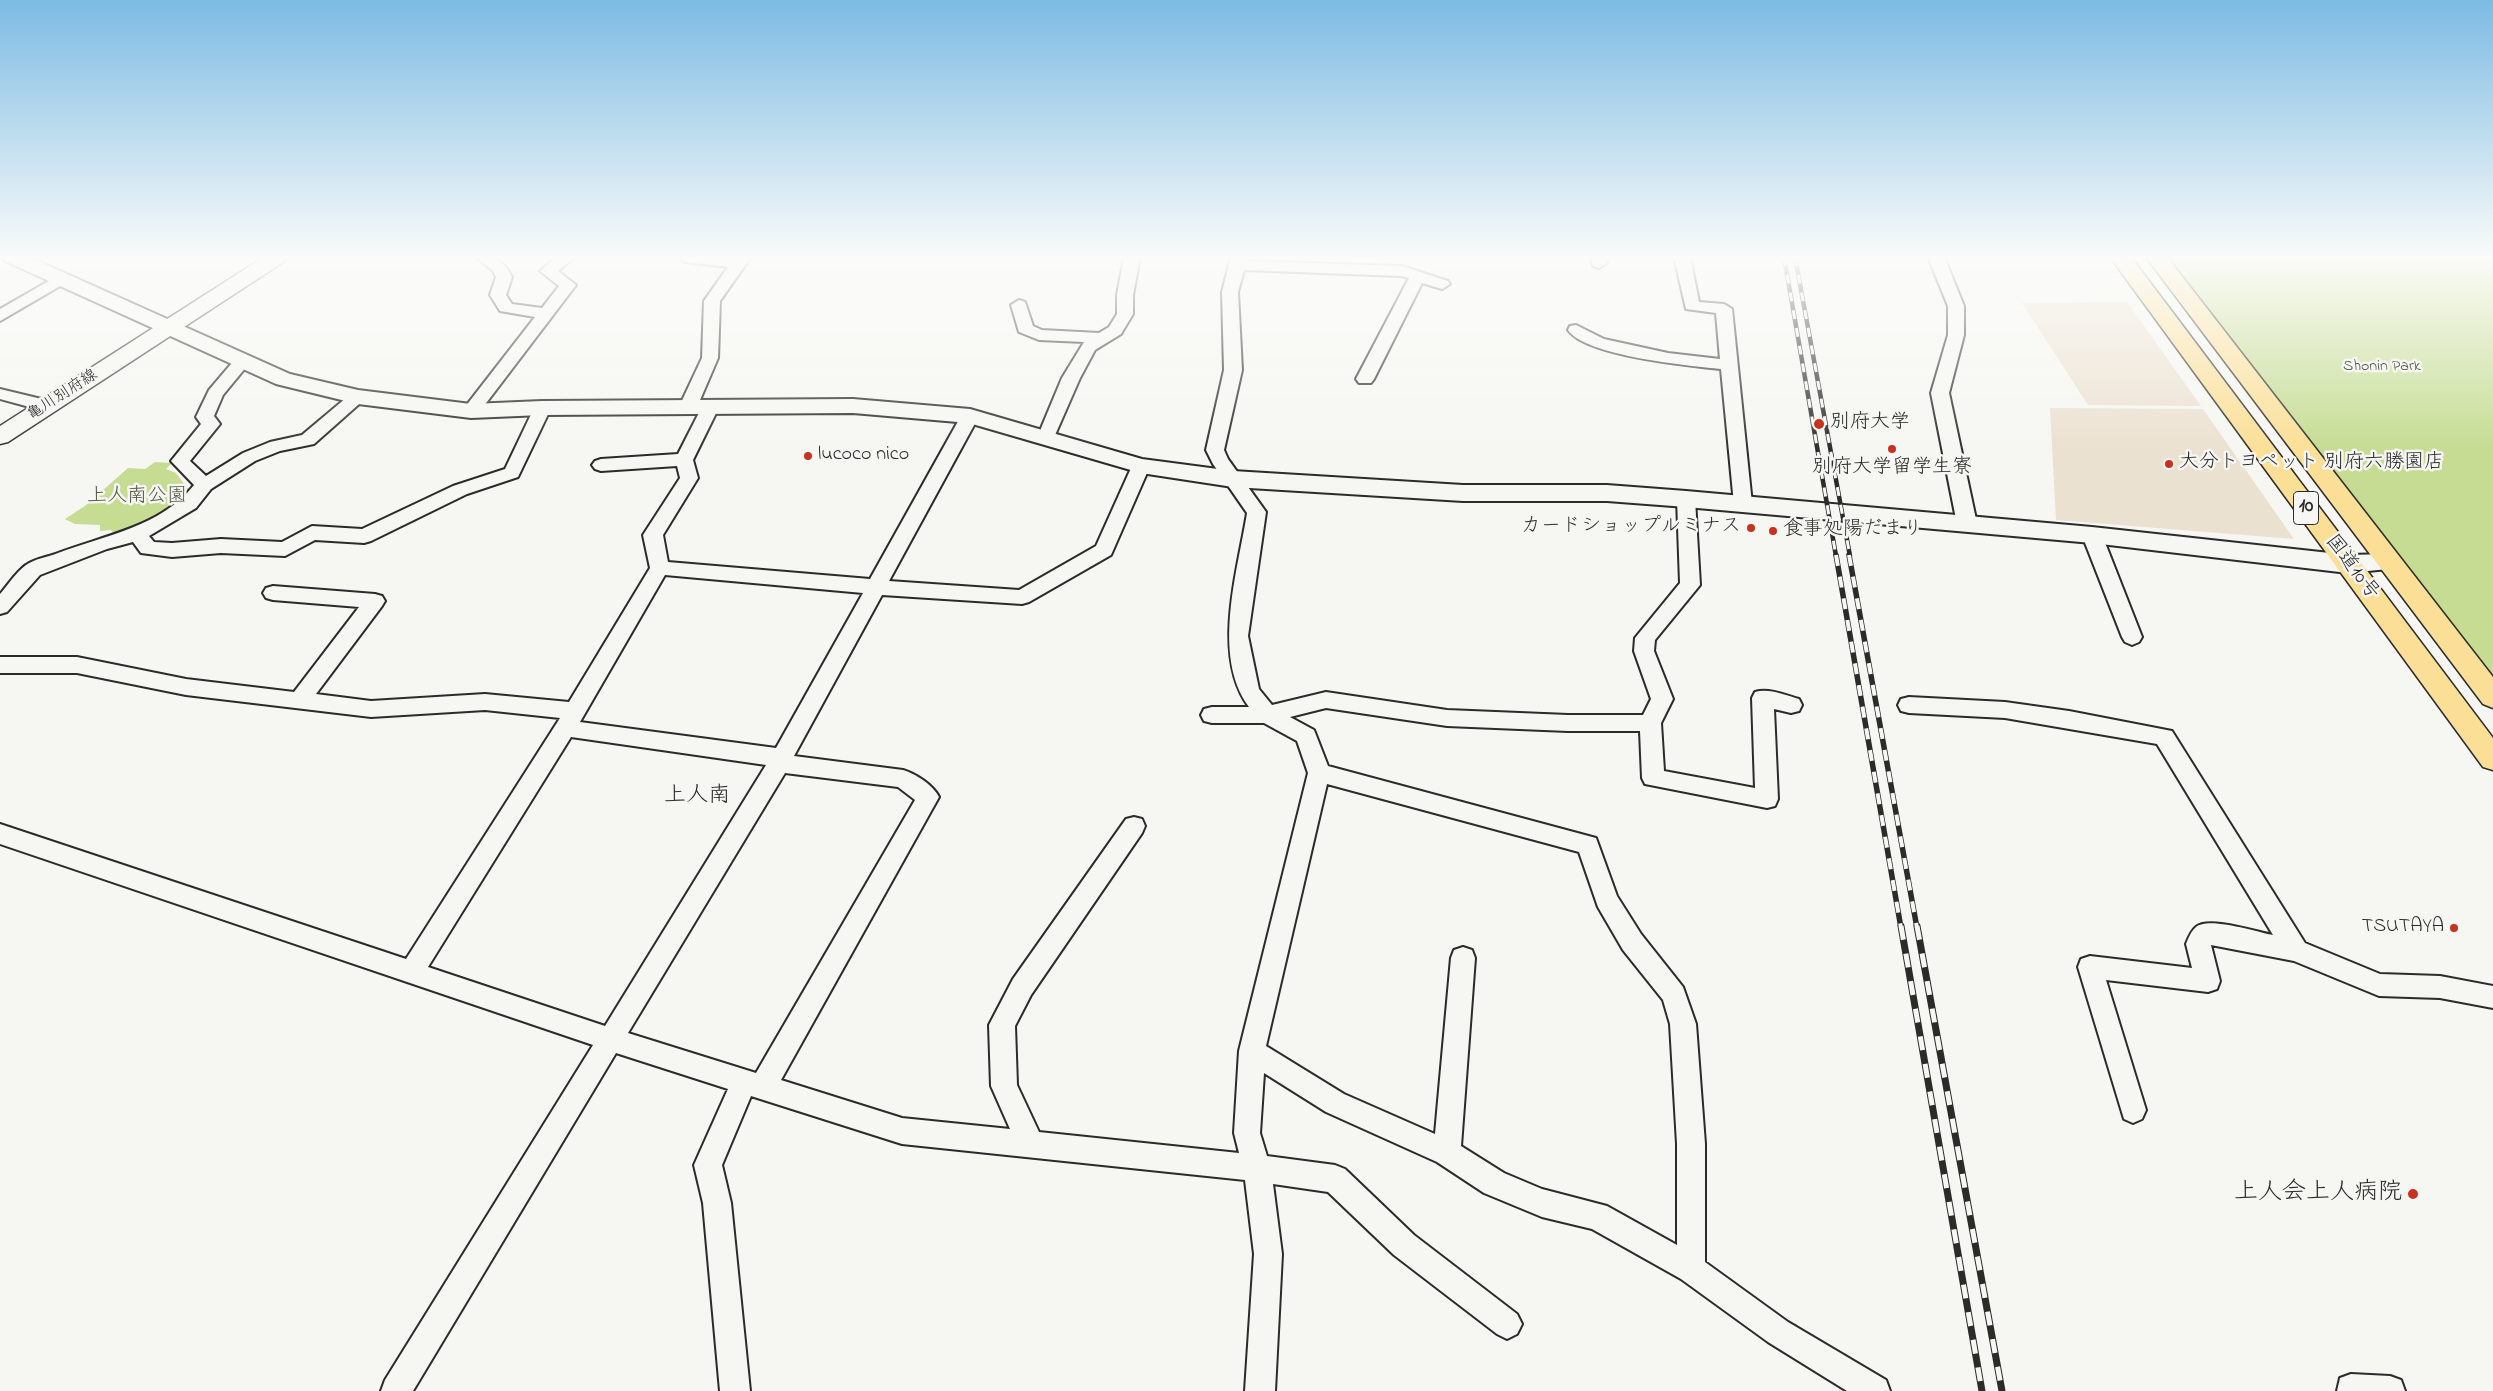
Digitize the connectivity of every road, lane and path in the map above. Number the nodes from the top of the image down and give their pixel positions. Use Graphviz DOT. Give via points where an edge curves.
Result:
graph roads {
  1 [pos="153,322"];
  2 [pos="176,322"];
  3 [pos="540,322"];
  4 [pos="711,322"];
  5 [pos="1023,322"];
  6 [pos="1120,322"];
  7 [pos="1231,322"];
  8 [pos="1394,322"];
  9 [pos="1725,322"];
  10 [pos="1956,322"];
  11 [pos="2168,322"];
  12 [pos="2206,322"];
  13 [pos="166,328"];
  14 [pos="1576,330"];
  15 [pos="1100,338"];
  16 [pos="243,361"];
  17 [pos="1729,365"];
  18 [pos="1365,379"];
  19 [pos="0,394"];
  20 [pos="358,397"];
  21 [pos="48,406"];
  22 [pos="688,407"];
  23 [pos="710,407"];
  24 [pos="542,408"];
  25 [pos="471,411"];
  26 [pos="970,416"];
  27 [pos="0,437"];
  28 [pos="1046,438"];
  29 [pos="684,460"];
  30 [pos="601,465"];
  31 [pos="1141,466"];
  32 [pos="1233,479"];
  33 [pos="204,485"];
  34 [pos="1686,499"];
  35 [pos="1743,504"];
  36 [pos="1967,524"];
  37 [pos="137,534"];
  38 [pos="2092,535"];
  39 [pos="2389,562"];
  40 [pos="2348,564"];
  41 [pos="660,568"];
  42 [pos="875,587"];
  43 [pos="273,593"];
  44 [pos="0,607"];
  45 [pos="2132,637"];
  46 [pos="0,665"];
  47 [pos="2493,697"];
  48 [pos="300,700"];
  49 [pos="1791,705"];
  50 [pos="1909,705"];
  51 [pos="1212,715"];
  52 [pos="1268,715"];
  53 [pos="570,719"];
  54 [pos="1650,723"];
  55 [pos="782,758"];
  56 [pos="2493,759"];
  57 [pos="1318,773"];
  58 [pos="1134,826"];
  59 [pos="0,834"];
  60 [pos="2296,951"];
  61 [pos="1463,958"];
  62 [pos="412,972"];
  63 [pos="2493,997"];
  64 [pos="612,1040"];
  65 [pos="1252,1051"];
  66 [pos="753,1084"];
  67 [pos="2132,1110"];
  68 [pos="1032,1146"];
  69 [pos="1447,1153"];
  70 [pos="1257,1168"];
  71 [pos="1691,1269"];
  72 [pos="1507,1324"];
  73 [pos="2350,1389"];
  74 [pos="396,1391"];
  75 [pos="735,1391"];
  76 [pos="1260,1391"];
  77 [pos="1875,1391"];
  78 [pos="2390,1391"];
  1 -- 13 [label="street"];
  2 -- 13 [label="main road, 亀川別府線"];
  3 -- 25 [label="street"];
  4 -- 22 [label="street" via="710,358"];
  5 -- 15 [label="street" via="1025,329 1039,335"];
  6 -- 15 [label="street" via="1115,330"];
  7 -- 32 [label="street" via="1233,370 1215,450"];
  8 -- 18 [label="street"];
  9 -- 17 [label="street"];
  10 -- 36 [label="street" via="1956,335 1940,393"];
  11 -- 40 [label="highway, 国道10号 / 10"];
  12 -- 39 [label="highway, 国道10号 / 10"];
  13 -- 16 [label="street"];
  13 -- 21 [label="main road, 亀川別府線"];
  14 -- 17 [label="street" via="1599,343 1668,358"];
  15 -- 28 [label="street" via="1088,347 1071,378"];
  16 -- 20 [label="street" via="283,378"];
  16 -- 33 [label="street" via="215,391 205,418 211,424 180,461"];
  17 -- 35 [label="street"];
  19 -- 21 [label="street"];
  20 -- 25 [label="street"];
  20 -- 33 [label="street" via="308,440 276,446 249,457"];
  21 -- 27 [label="main road, 亀川別府線"];
  22 -- 23 [label="street"];
  22 -- 24 [label="street"];
  23 -- 26 [label="street" via="853,406"];
  23 -- 29 [label="street"];
  24 -- 25 [label="street"];
  24 -- 37 [label="street" via="512,473 460,490 364,536 312,533 285,549 221,546 172,550 148,548"];
  26 -- 28 [label="street"];
  26 -- 42 [label="street"];
  28 -- 31 [label="street"];
  29 -- 30 [label="street"];
  29 -- 41 [label="street" via="690,478 653,535"];
  31 -- 32 [label="street"];
  31 -- 42 [label="street" via="1104,550 1022,596"];
  32 -- 34 [label="street" via="1463,493 1607,493"];
  32 -- 52 [label="street" via="1257,512 1238,636 1249,691"];
  33 -- 37 [label="street" via="189,504"];
  34 -- 35 [label="street"];
  34 -- 54 [label="street" via="1690,585 1645,638 1644,651 1662,699"];
  35 -- 36 [label="street"];
  36 -- 38 [label="street"];
  37 -- 44 [label="street" via="32,570"];
  38 -- 40 [label="street"];
  38 -- 45 [label="street"];
  39 -- 40 [label="street"];
  39 -- 47 [label="highway, 国道10号 / 10"];
  40 -- 56 [label="highway, 国道10号 / 10"];
  41 -- 42 [label="street"];
  41 -- 53 [label="street"];
  42 -- 55 [label="street"];
  43 -- 48 [label="street" via="375,601"];
  46 -- 48 [label="street" via="77,665 186,687"];
  48 -- 53 [label="street" via="371,709 485,702"];
  49 -- 54 [label="street" via="1763,698 1767,798 1653,778"];
  50 -- 60 [label="street" via="1952,704 2054,716 2164,737"];
  51 -- 52 [label="street"];
  52 -- 54 [label="street" via="1326,700 1447,718"];
  52 -- 57 [label="street" via="1306,736"];
  53 -- 55 [label="street"];
  53 -- 62 [label="street"];
  55 -- 64 [label="street"];
  55 -- 66 [label="street" via="791,766 903,779 928,797"];
  57 -- 65 [label="street"];
  57 -- 71 [label="street" via="1588,845 1606,900 1632,942 1674,995 1683,1024 1691,1144"];
  58 -- 68 [label="street" via="1022,987 1002,1025 1004,1086"];
  59 -- 62 [label="street"];
  60 -- 63 [label="street" via="2379,985 2440,986"];
  60 -- 67 [label="street" via="2205,934 2198,944 2208,981 2090,967"];
  61 -- 69 [label="street"];
  62 -- 64 [label="street"];
  64 -- 66 [label="street"];
  64 -- 74 [label="street"];
  65 -- 69 [label="street" via="1335,1102"];
  65 -- 70 [label="street" via="1247,1132"];
  66 -- 68 [label="street" via="902,1131"];
  66 -- 75 [label="street" via="708,1165 717,1203"];
  68 -- 70 [label="street"];
  69 -- 71 [label="street" via="1502,1186 1542,1203 1597,1216"];
  70 -- 72 [label="street" via="1335,1179 1404,1245"];
  70 -- 76 [label="street" via="1268,1254"];
  71 -- 77 [label="street" via="1778,1332"];
  73 -- 78 [label="street"];
}
